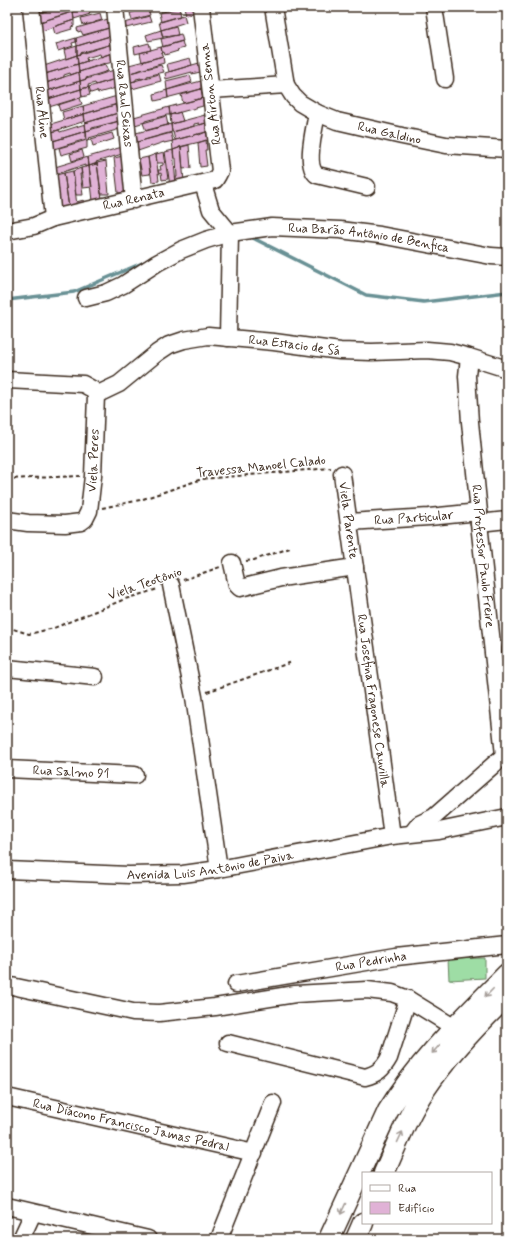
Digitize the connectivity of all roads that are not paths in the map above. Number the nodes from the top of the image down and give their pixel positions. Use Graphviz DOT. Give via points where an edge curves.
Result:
graph roads {
  1 [pos="31,7"];
  2 [pos="115,7"];
  3 [pos="201,7"];
  4 [pos="273,7"];
  5 [pos="434,7"];
  6 [pos="445,79"];
  7 [pos="286,85"];
  8 [pos="211,90"];
  9 [pos="317,113"];
  10 [pos="507,149"];
  11 [pos="209,182"];
  12 [pos="367,186"];
  13 [pos="134,200"];
  14 [pos="54,218"];
  15 [pos="7,232"];
  16 [pos="230,233"];
  17 [pos="507,257"];
  18 [pos="86,298"];
  19 [pos="228,338"];
  20 [pos="469,357"];
  21 [pos="507,369"];
  22 [pos="7,380"];
  23 [pos="96,395"];
  24 [pos="342,474"];
  25 [pos="479,518"];
  26 [pos="7,520"];
  27 [pos="507,520"];
  28 [pos="349,522"];
  29 [pos="232,563"];
  30 [pos="355,567"];
  31 [pos="171,584"];
  32 [pos="7,668"];
  33 [pos="95,677"];
  34 [pos="506,754"];
  35 [pos="7,769"];
  36 [pos="135,775"];
  37 [pos="507,817"];
  38 [pos="412,833"];
  39 [pos="392,836"];
  40 [pos="219,869"];
  41 [pos="7,870"];
  42 [pos="507,945"];
  43 [pos="507,974"];
  44 [pos="236,984"];
  45 [pos="7,985"];
  46 [pos="507,996"];
  47 [pos="408,999"];
  48 [pos="477,1016"];
  49 [pos="455,1028"];
  50 [pos="228,1043"];
  51 [pos="400,1093"];
  52 [pos="7,1097"];
  53 [pos="417,1102"];
  54 [pos="273,1103"];
  55 [pos="254,1153"];
  56 [pos="384,1172"];
  57 [pos="7,1206"];
  58 [pos="32,1213"];
  59 [pos="363,1224"];
  60 [pos="122,1236"];
  61 [pos="21,1239"];
  62 [pos="148,1239"];
  63 [pos="219,1239"];
  64 [pos="330,1239"];
  65 [pos="356,1239"];
  1 -- 14 [label="street, Rua Aline"];
  2 -- 13 [label="street, Rua Raul Seixas"];
  3 -- 8 [label="street, Rua Aírton Senna"];
  4 -- 7 [label="street"];
  5 -- 6 [label="street"];
  7 -- 8 [label="street"];
  7 -- 9 [label="street, Rua Galdino" via="300,103"];
  8 -- 11 [label="street, Rua Aírton Senna" via="220,171"];
  9 -- 10 [label="street, Rua Galdino" via="337,121 446,145"];
  9 -- 12 [label="street" via="311,150 313,172"];
  11 -- 13 [label="street, Rua Renata"];
  11 -- 16 [label="street" via="211,210"];
  13 -- 14 [label="street, Rua Renata"];
  14 -- 15 [label="street, Rua Renata"];
  16 -- 17 [label="street, Rua Barão Antônio de Benfica" via="272,227 340,230"];
  16 -- 18 [label="street, Rua Barão Antônio de Benfica" via="181,250 122,285"];
  16 -- 19 [label="street"];
  19 -- 20 [label="street, Rua Estacio de Sá" via="340,351 427,350"];
  19 -- 23 [label="street, Rua Estacio de Sá" via="208,336 169,345 119,384"];
  20 -- 21 [label="street, Rua Estacio de Sá"];
  20 -- 25 [label="street, Rua Professor Paulo Freire" via="467,376"];
  22 -- 23 [label="street" via="83,384"];
  23 -- 26 [label="street, Viela Peres" via="93,476 85,517 65,524"];
  24 -- 28 [label="street, Viela Parente"];
  25 -- 27 [label="street, Rua Particular"];
  25 -- 28 [label="street, Rua Particular" via="429,517"];
  25 -- 34 [label="street, Rua Professor Paulo Freire"];
  28 -- 30 [label="street, Viela Parente"];
  29 -- 30 [label="street" via="240,588 281,578"];
  30 -- 39 [label="street, Rua Josefina Fragonese Cauvilla"];
  31 -- 40 [label="street" via="194,697"];
  32 -- 33 [label="street"];
  34 -- 38 [label="street" via="434,817 419,824"];
  35 -- 36 [label="street, Rua Salmo 91"];
  37 -- 38 [label="street, Avenida Luis Antônio de Paiva" via="438,831"];
  38 -- 39 [label="street, Avenida Luis Antônio de Paiva"];
  39 -- 40 [label="street, Avenida Luis Antônio de Paiva"];
  40 -- 41 [label="street, Avenida Luis Antônio de Paiva" via="183,874 129,875"];
  42 -- 44 [label="street, Rua Pedrinha" via="396,957"];
  43 -- 48 [label="main road, one-way"];
  45 -- 47 [label="street" via="133,1012 159,1013 295,994 368,990 392,993"];
  46 -- 48 [label="main road"];
  47 -- 49 [label="street"];
  47 -- 50 [label="street" via="389,1058 379,1072 364,1077"];
  48 -- 49 [label="main road"];
  48 -- 53 [label="main road"];
  49 -- 51 [label="main road, one-way"];
  51 -- 53 [label="main road"];
  51 -- 64 [label="main road, one-way" via="388,1110"];
  52 -- 55 [label="street, Rua Diácono Francisco Jamas Pedral"];
  56 -- 53 [label="main road, one-way"];
  54 -- 55 [label="street"];
  55 -- 63 [label="street"];
  57 -- 58 [label="street"];
  58 -- 60 [label="street"];
  58 -- 61 [label="street"];
  59 -- 65 [label="main road"];
  60 -- 62 [label="street"];
}
